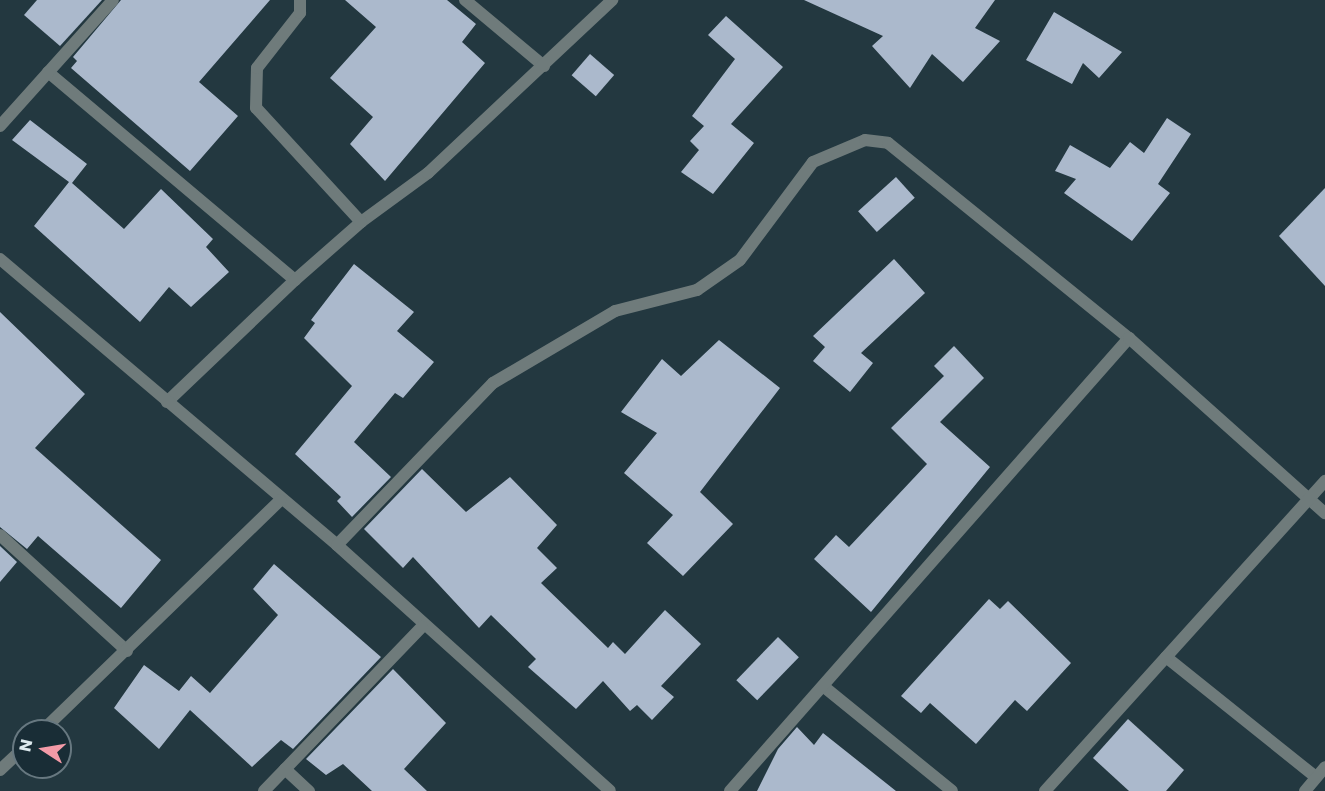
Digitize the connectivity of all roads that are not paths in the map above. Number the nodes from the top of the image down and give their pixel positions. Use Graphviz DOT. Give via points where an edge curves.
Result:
graph roads {
  1 [pos="113,0"];
  2 [pos="300,0"];
  3 [pos="465,0"];
  4 [pos="612,0"];
  5 [pos="544,66"];
  6 [pos="48,72"];
  7 [pos="0,126"];
  8 [pos="361,222"];
  9 [pos="0,259"];
  10 [pos="295,280"];
  11 [pos="1129,338"];
  12 [pos="166,402"];
  13 [pos="1325,481"];
  14 [pos="1309,498"];
  15 [pos="280,500"];
  16 [pos="1325,513"];
  17 [pos="0,535"];
  18 [pos="337,545"];
  19 [pos="422,627"];
  20 [pos="127,651"];
  21 [pos="1166,657"];
  22 [pos="823,686"];
  23 [pos="55,719"];
  24 [pos="12,759"];
  25 [pos="1325,767"];
  26 [pos="285,769"];
  27 [pos="0,770"];
  28 [pos="1316,777"];
  29 [pos="264,791"];
  30 [pos="309,791"];
  31 [pos="610,791"];
  32 [pos="730,791"];
  33 [pos="952,791"];
  34 [pos="1045,791"];
  35 [pos="1305,791"];
  1 -- 6 [label="street"];
  2 -- 8 [label="street" via="300,13 257,68 256,108"];
  3 -- 5 [label="street"];
  4 -- 5 [label="street"];
  5 -- 8 [label="street" via="428,173"];
  6 -- 7 [label="street"];
  6 -- 10 [label="street"];
  8 -- 10 [label="street"];
  9 -- 12 [label="street"];
  10 -- 12 [label="street"];
  11 -- 14 [label="street"];
  11 -- 18 [label="street" via="888,143 865,140 813,162 740,260 697,290 615,311 493,383"];
  11 -- 22 [label="street"];
  12 -- 15 [label="street"];
  13 -- 14 [label="street"];
  14 -- 16 [label="street"];
  14 -- 21 [label="street"];
  15 -- 18 [label="street"];
  15 -- 20 [label="street"];
  17 -- 20 [label="street"];
  18 -- 19 [label="street"];
  19 -- 26 [label="street"];
  19 -- 31 [label="street"];
  20 -- 23 [label="street"];
  21 -- 28 [label="street"];
  21 -- 34 [label="street"];
  22 -- 32 [label="street"];
  22 -- 33 [label="street"];
  24 -- 27 [label="street"];
  25 -- 28 [label="street"];
  26 -- 29 [label="street"];
  26 -- 30 [label="street"];
  28 -- 35 [label="street"];
}
